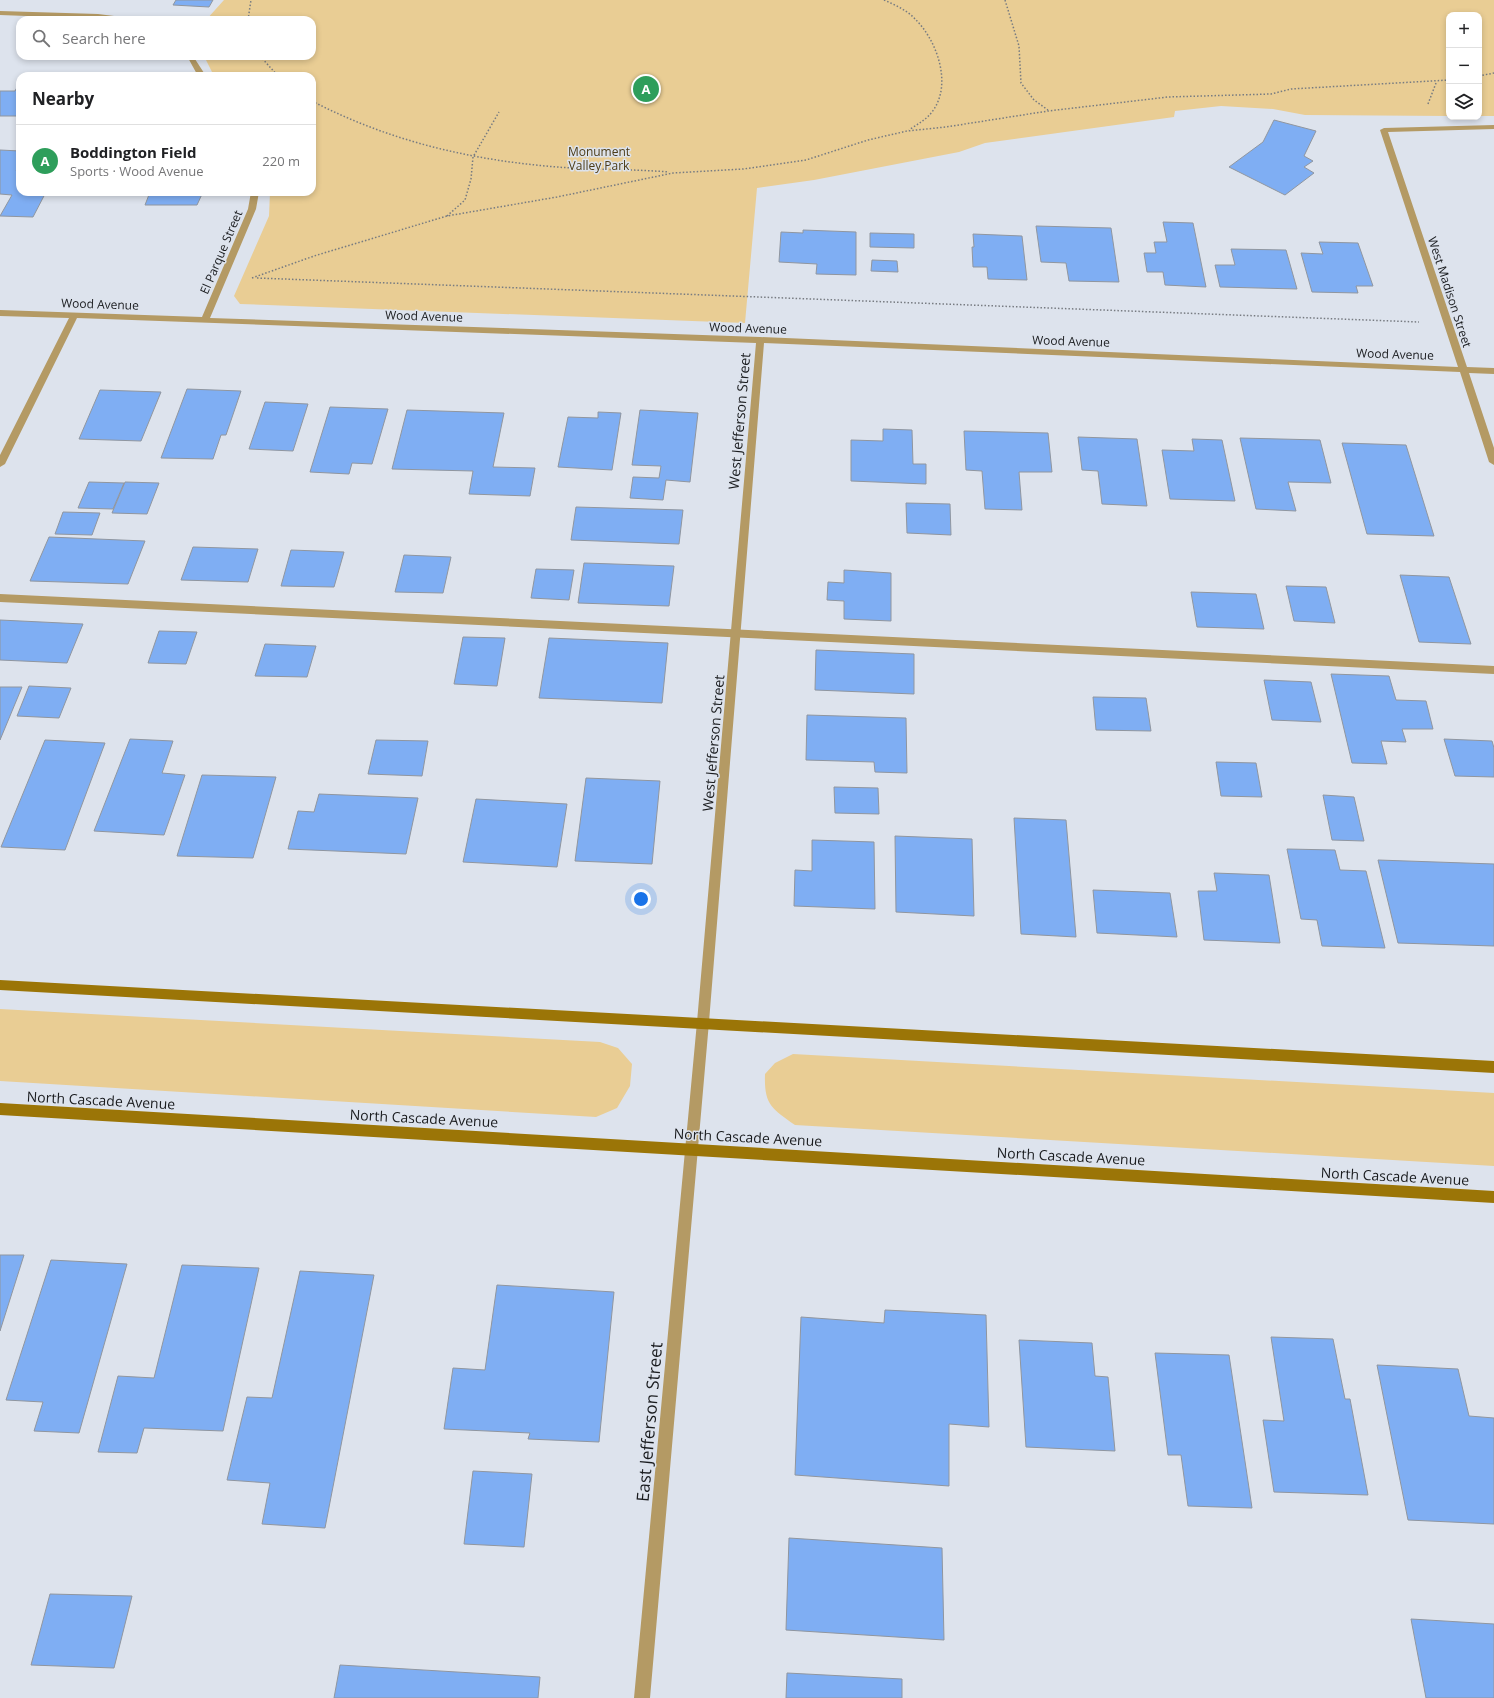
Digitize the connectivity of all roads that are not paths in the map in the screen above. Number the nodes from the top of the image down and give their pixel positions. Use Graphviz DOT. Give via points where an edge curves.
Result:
graph roads {
  1 [pos="0,13"];
  2 [pos="98,16"];
  3 [pos="192,60"];
  4 [pos="200,72"];
  5 [pos="1494,127"];
  6 [pos="254,196"];
  7 [pos="0,313"];
  8 [pos="74,316"];
  9 [pos="205,320"];
  10 [pos="760,340"];
  11 [pos="1463,369"];
  12 [pos="1494,371"];
  13 [pos="1494,462"];
  14 [pos="0,464"];
  15 [pos="0,598"];
  16 [pos="736,632"];
  17 [pos="1494,670"];
  18 [pos="0,985"];
  19 [pos="703,1022"];
  20 [pos="1494,1067"];
  21 [pos="0,1109"];
  22 [pos="691,1149"];
  23 [pos="1494,1197"];
  24 [pos="642,1698"];
  1 -- 2 [label="street"];
  3 -- 4 [label="street"];
  5 -- 11 [label="street, West Madison Street" via="1384,130"];
  6 -- 9 [label="street, El Parque Street" via="252,209"];
  7 -- 8 [label="street, Wood Avenue"];
  8 -- 9 [label="street, Wood Avenue"];
  8 -- 14 [label="street"];
  9 -- 10 [label="street, Wood Avenue"];
  10 -- 11 [label="street, Wood Avenue"];
  10 -- 16 [label="street, West Jefferson Street"];
  11 -- 12 [label="street, Wood Avenue"];
  11 -- 13 [label="street, West Madison Street"];
  15 -- 16 [label="street"];
  16 -- 17 [label="street"];
  16 -- 19 [label="street, West Jefferson Street"];
  18 -- 19 [label="main road"];
  19 -- 20 [label="main road"];
  19 -- 22 [label="street, West Jefferson Street"];
  21 -- 22 [label="main road, North Cascade Avenue"];
  22 -- 23 [label="main road, North Cascade Avenue"];
  22 -- 24 [label="street, East Jefferson Street"];
}
